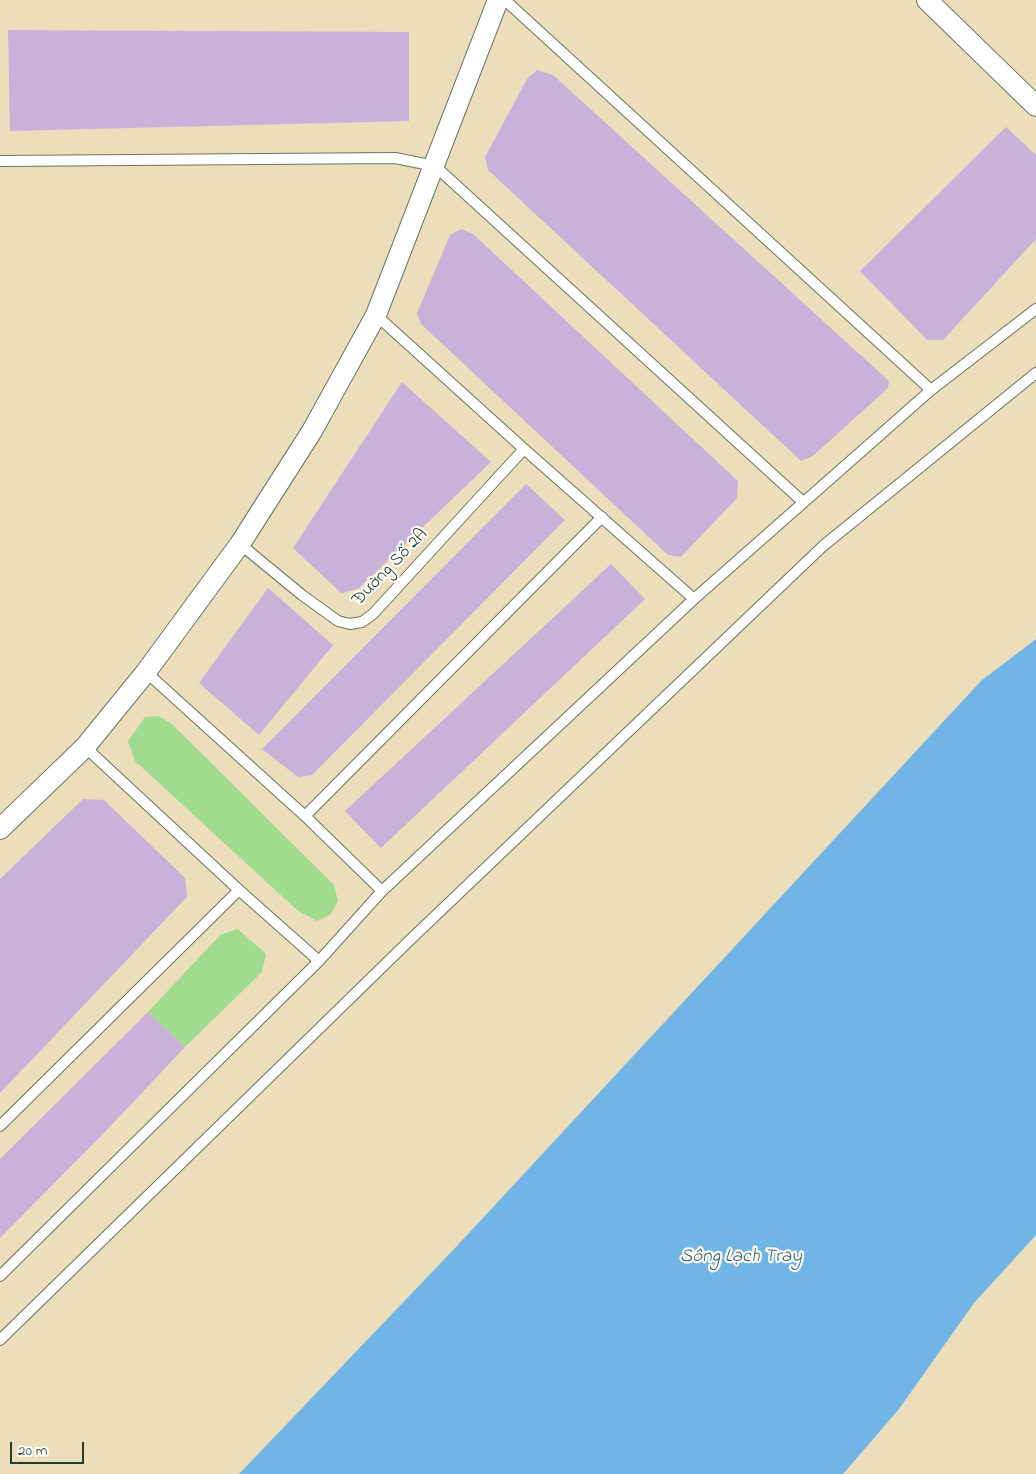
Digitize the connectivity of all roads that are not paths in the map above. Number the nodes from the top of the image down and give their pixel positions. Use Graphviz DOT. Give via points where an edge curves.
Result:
graph roads {
  1 [pos="498,0"];
  2 [pos="505,0"];
  3 [pos="927,0"];
  4 [pos="1036,106"];
  5 [pos="0,161"];
  6 [pos="435,166"];
  7 [pos="1036,308"];
  8 [pos="376,315"];
  9 [pos="1036,373"];
  10 [pos="931,390"];
  11 [pos="524,450"];
  12 [pos="803,502"];
  13 [pos="602,517"];
  14 [pos="240,544"];
  15 [pos="694,599"];
  16 [pos="146,672"];
  17 [pos="85,747"];
  18 [pos="305,816"];
  19 [pos="0,829"];
  20 [pos="238,890"];
  21 [pos="382,891"];
  22 [pos="319,961"];
  23 [pos="0,1126"];
  24 [pos="0,1276"];
  25 [pos="0,1340"];
  1 -- 6 [label="street"];
  2 -- 10 [label="lane"];
  3 -- 4 [label="street"];
  5 -- 6 [label="lane" via="395,158"];
  6 -- 8 [label="street"];
  6 -- 12 [label="lane"];
  7 -- 10 [label="lane"];
  8 -- 11 [label="lane"];
  8 -- 14 [label="street" via="312,431"];
  9 -- 25 [label="lane" via="823,546 410,940"];
  10 -- 12 [label="lane"];
  11 -- 13 [label="lane"];
  11 -- 14 [label="lane, Đường Số 2A" via="373,614 362,622 338,621"];
  12 -- 15 [label="lane"];
  13 -- 15 [label="lane"];
  13 -- 18 [label="lane"];
  14 -- 16 [label="street"];
  15 -- 21 [label="lane"];
  16 -- 17 [label="street"];
  16 -- 18 [label="lane"];
  17 -- 19 [label="street"];
  17 -- 20 [label="lane"];
  18 -- 21 [label="lane"];
  20 -- 22 [label="lane"];
  20 -- 23 [label="lane"];
  21 -- 22 [label="lane"];
  22 -- 24 [label="lane"];
}
